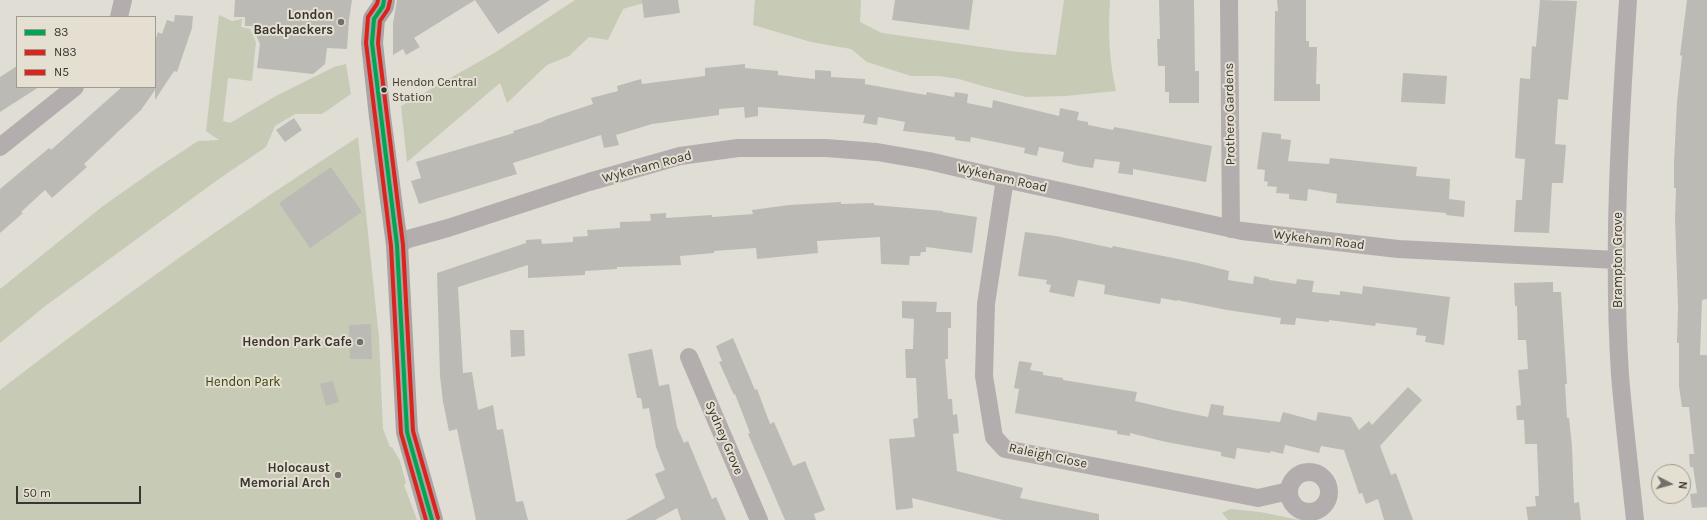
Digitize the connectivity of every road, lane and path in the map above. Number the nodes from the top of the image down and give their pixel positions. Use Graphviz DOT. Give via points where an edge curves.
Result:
graph roads {
  1 [pos="123,0"];
  2 [pos="384,0"];
  3 [pos="1229,0"];
  4 [pos="1628,0"];
  5 [pos="371,9"];
  6 [pos="119,16"];
  7 [pos="74,88"];
  8 [pos="0,147"];
  9 [pos="1005,179"];
  10 [pos="1231,229"];
  11 [pos="397,245"];
  12 [pos="1617,260"];
  13 [pos="689,357"];
  14 [pos="1289,491"];
  15 [pos="432,520"];
  16 [pos="759,520"];
  17 [pos="1636,520"];
  1 -- 6 [label="street"];
  2 -- 5 [label="main road" via="383,6"];
  3 -- 10 [label="street, Prothero Gardens"];
  4 -- 12 [label="street, Brampton Grove" via="1620,124"];
  5 -- 11 [label="main road" via="375,77"];
  7 -- 8 [label="street"];
  9 -- 10 [label="street, Wykeham Road"];
  9 -- 11 [label="street, Wykeham Road" via="877,152 826,148 738,148 680,156 408,239"];
  9 -- 14 [label="street, Raleigh Close" via="986,304 984,376 994,437 1005,449 1258,498"];
  10 -- 12 [label="street, Wykeham Road" via="1398,249"];
  11 -- 15 [label="main road" via="406,432"];
  12 -- 17 [label="street, Brampton Grove" via="1620,375"];
  13 -- 16 [label="street, Sydney Grove"];
}
